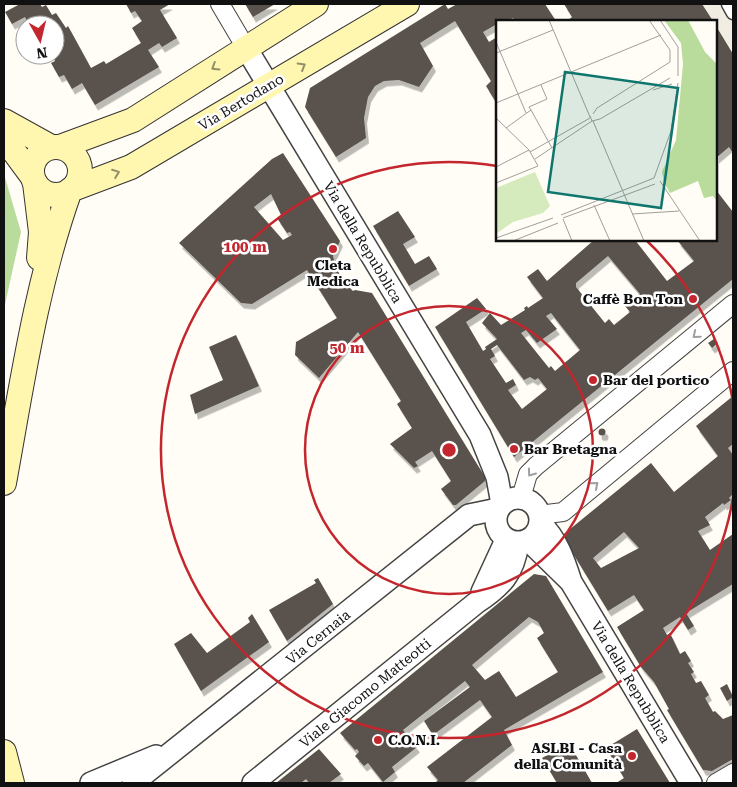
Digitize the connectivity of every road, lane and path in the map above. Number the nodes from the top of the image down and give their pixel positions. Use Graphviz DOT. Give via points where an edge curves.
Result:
graph roads {
  1 [pos="220,4"];
  2 [pos="316,4"];
  3 [pos="407,4"];
  4 [pos="728,4"];
  5 [pos="733,13"];
  6 [pos="246,48"];
  7 [pos="268,86"];
  8 [pos="4,121"];
  9 [pos="4,138"];
  10 [pos="56,147"];
  11 [pos="33,180"];
  12 [pos="70,190"];
  13 [pos="37,303"];
  14 [pos="733,304"];
  15 [pos="733,371"];
  16 [pos="4,483"];
  17 [pos="516,520"];
  18 [pos="190,740"];
  19 [pos="4,752"];
  20 [pos="733,773"];
  21 [pos="12,783"];
  22 [pos="91,783"];
  23 [pos="133,783"];
  24 [pos="253,783"];
  25 [pos="691,783"];
  26 [pos="716,783"];
  1 -- 6 [label="street"];
  2 -- 6 [label="main road"];
  7 -- 3 [label="main road, Via Bertodano, one-way"];
  4 -- 5 [label="street"];
  6 -- 7 [label="street, Via della Repubblica"];
  6 -- 10 [label="main road, one-way" via="133,120"];
  12 -- 7 [label="main road, Via Bertodano, one-way" via="131,167"];
  7 -- 17 [label="street, Via della Repubblica" via="480,435 501,455 510,470"];
  8 -- 10 [label="main road"];
  9 -- 11 [label="main road"];
  10 -- 11 [label="main road" via="38,155 34,161"];
  10 -- 12 [label="main road" via="72,153 79,165 79,179"];
  11 -- 12 [label="main road" via="39,189 51,195"];
  11 -- 13 [label="main road" via="41,232"];
  12 -- 13 [label="main road"];
  13 -- 16 [label="main road"];
  14 -- 17 [label="street, Viale Giacomo Matteotti, one-way" via="528,474"];
  17 -- 15 [label="street, one-way" via="563,512"];
  17 -- 18 [label="street, Via Cernaia" via="446,534"];
  17 -- 24 [label="street, Viale Giacomo Matteotti" via="476,603"];
  17 -- 25 [label="street, Via della Repubblica" via="547,530 562,554 571,582"];
  18 -- 22 [label="street, Via Cernaia"];
  18 -- 23 [label="street, Via Cernaia"];
  19 -- 21 [label="main road"];
  20 -- 26 [label="street"];
}
